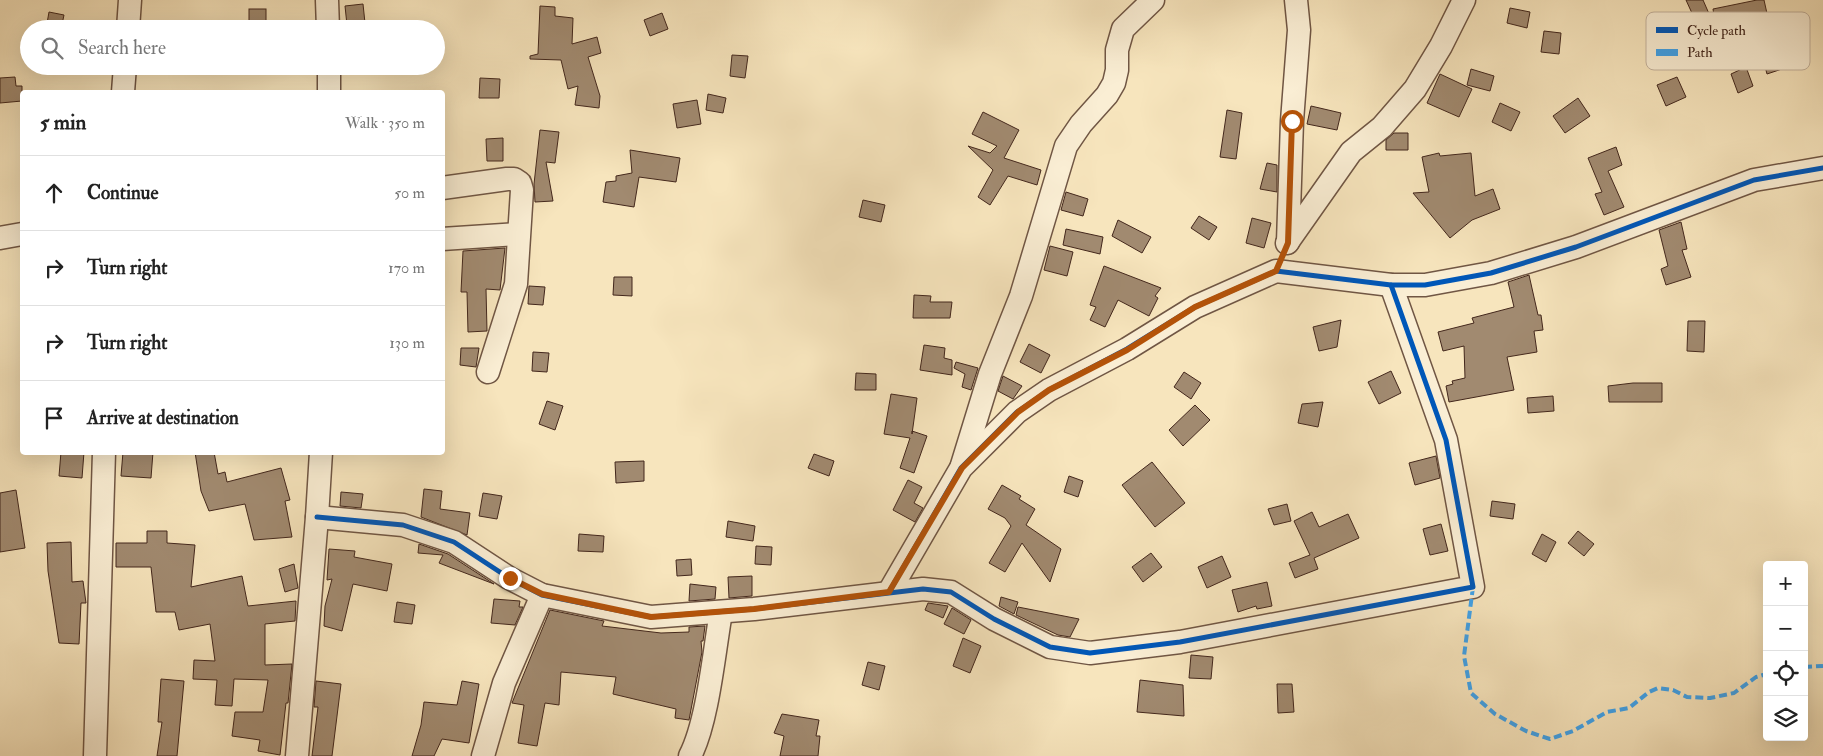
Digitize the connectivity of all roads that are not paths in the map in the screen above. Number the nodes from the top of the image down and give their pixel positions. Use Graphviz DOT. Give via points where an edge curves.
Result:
graph roads {
  1 [pos="130,0"];
  2 [pos="327,0"];
  3 [pos="1153,0"];
  4 [pos="1296,0"];
  5 [pos="1464,0"];
  6 [pos="129,20"];
  7 [pos="328,20"];
  8 [pos="124,75"];
  9 [pos="329,75"];
  10 [pos="123,90"];
  11 [pos="329,90"];
  12 [pos="1823,168"];
  13 [pos="445,188"];
  14 [pos="20,234"];
  15 [pos="518,234"];
  16 [pos="0,238"];
  17 [pos="445,239"];
  18 [pos="1288,243"];
  19 [pos="1276,271"];
  20 [pos="1391,285"];
  21 [pos="488,372"];
  22 [pos="104,455"];
  23 [pos="320,455"];
  24 [pos="962,468"];
  25 [pos="317,517"];
  26 [pos="889,592"];
  27 [pos="542,594"];
  28 [pos="722,612"];
  29 [pos="94,756"];
  30 [pos="297,756"];
  31 [pos="482,756"];
  32 [pos="690,756"];
  1 -- 6 [label="street"];
  2 -- 7 [label="street"];
  3 -- 24 [label="street" via="1123,29 1114,83 1066,146 1021,296 990,374"];
  4 -- 18 [label="street" via="1299,30"];
  5 -- 18 [label="street" via="1415,89 1382,127 1351,152"];
  8 -- 10 [label="street"];
  9 -- 11 [label="street"];
  12 -- 20 [label="street" via="1754,180 1576,247 1491,273 1426,285"];
  13 -- 15 [label="street" via="514,180 522,190"];
  14 -- 16 [label="street"];
  15 -- 17 [label="street"];
  15 -- 21 [label="street" via="516,284"];
  18 -- 19 [label="street"];
  19 -- 20 [label="street"];
  19 -- 24 [label="street" via="1195,307 1127,350 1049,390 1018,412"];
  20 -- 26 [label="street" via="1446,440 1472,587 1180,642 1090,653 1050,646 994,619 950,592 923,589"];
  22 -- 29 [label="street"];
  23 -- 25 [label="street"];
  24 -- 26 [label="street"];
  25 -- 27 [label="street" via="403,525 446,539"];
  25 -- 30 [label="street"];
  26 -- 28 [label="street"];
  27 -- 28 [label="street" via="651,617"];
  27 -- 31 [label="street" via="504,683"];
  28 -- 32 [label="street" via="706,702 696,746"];
}
